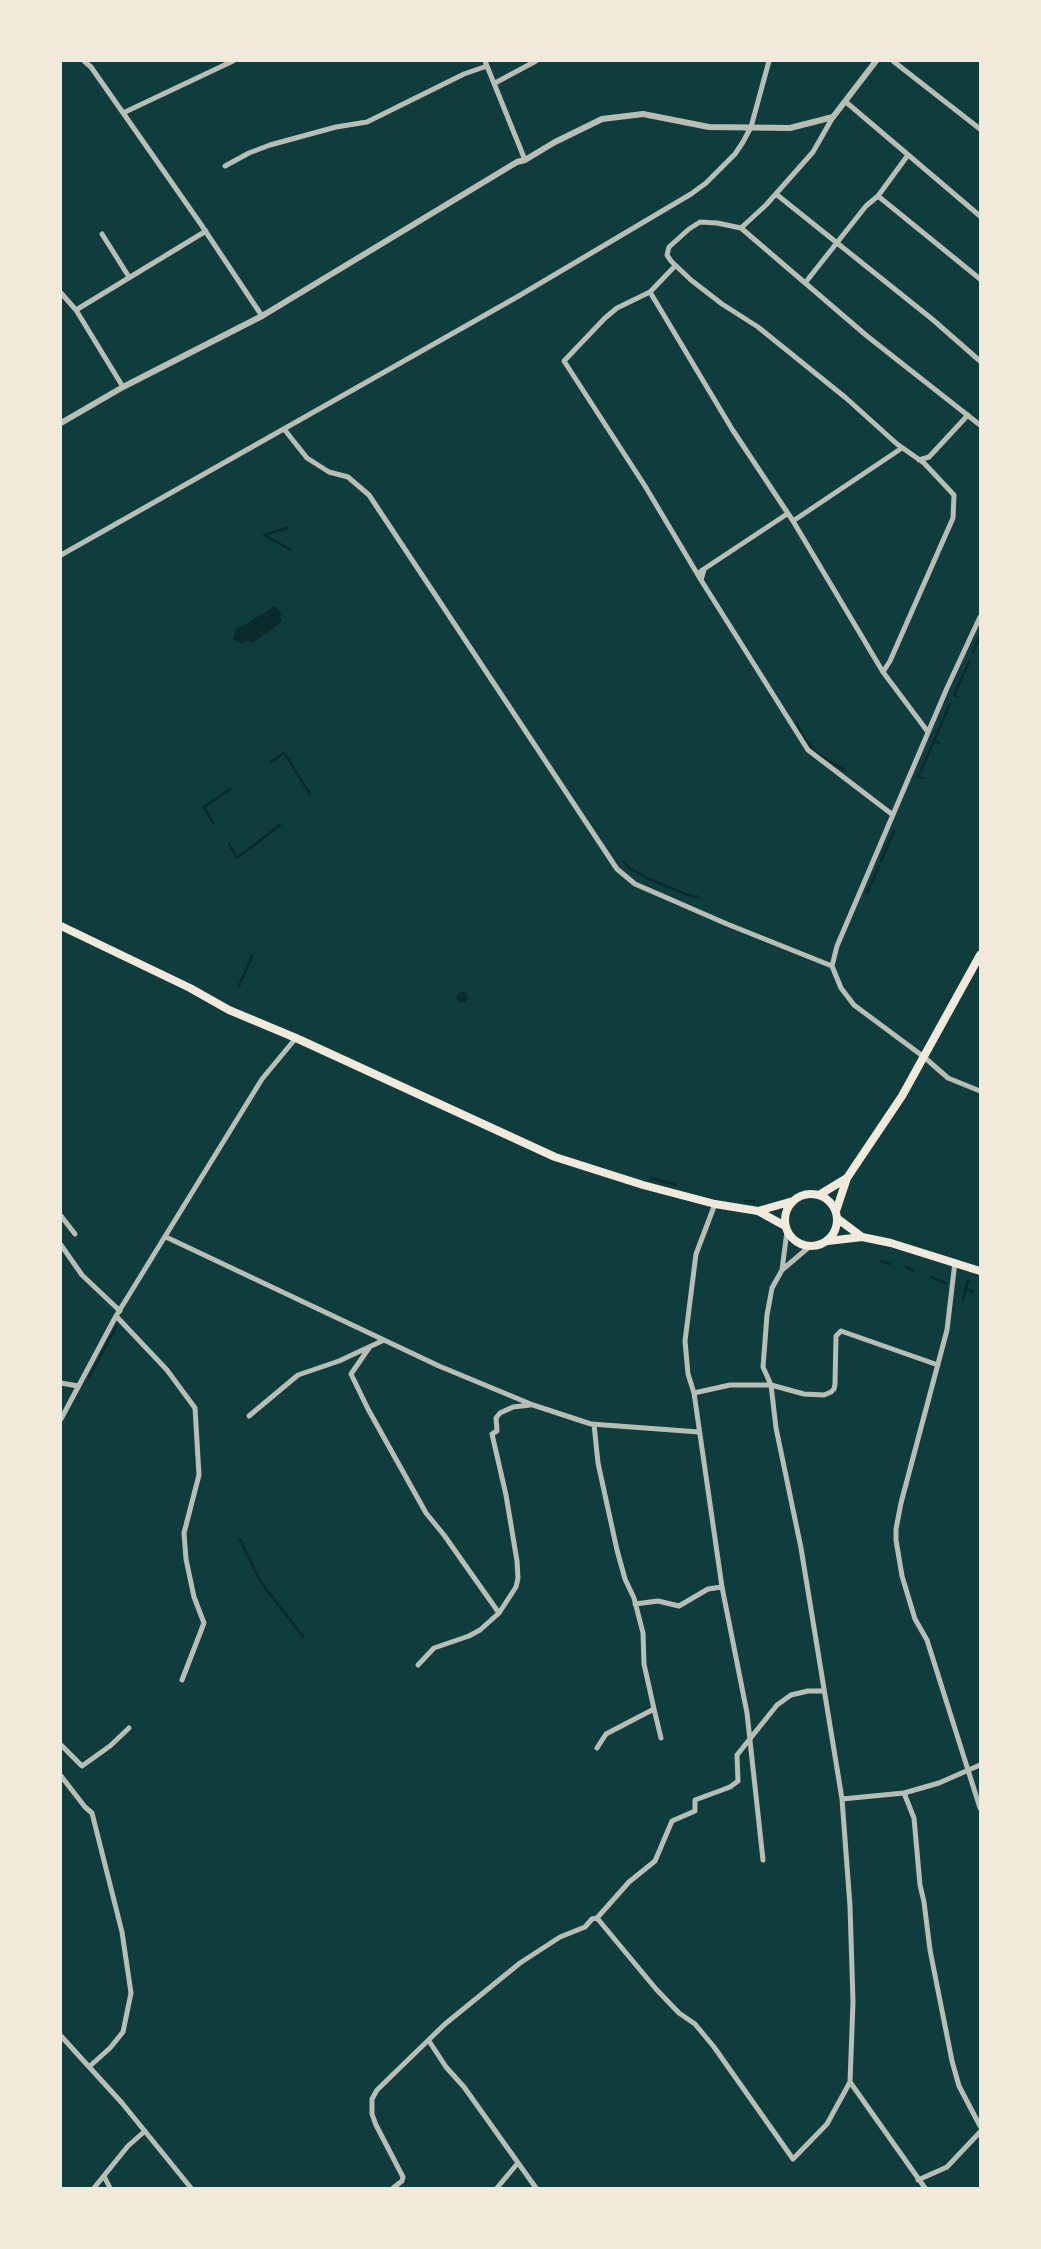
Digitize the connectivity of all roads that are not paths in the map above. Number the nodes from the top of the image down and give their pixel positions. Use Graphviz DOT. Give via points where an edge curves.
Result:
graph roads {
  1 [pos="84,61"];
  2 [pos="232,61"];
  3 [pos="536,61"];
  4 [pos="769,61"];
  5 [pos="876,61"];
  6 [pos="893,61"];
  7 [pos="486,64"];
  8 [pos="495,82"];
  9 [pos="846,102"];
  10 [pos="123,113"];
  11 [pos="833,117"];
  12 [pos="751,127"];
  13 [pos="980,129"];
  14 [pos="908,156"];
  15 [pos="526,160"];
  16 [pos="225,166"];
  17 [pos="776,194"];
  18 [pos="878,196"];
  19 [pos="980,216"];
  20 [pos="741,228"];
  21 [pos="206,231"];
  22 [pos="102,234"];
  23 [pos="836,243"];
  24 [pos="675,266"];
  25 [pos="129,277"];
  26 [pos="980,279"];
  27 [pos="805,283"];
  28 [pos="650,292"];
  29 [pos="62,296"];
  30 [pos="76,310"];
  31 [pos="262,316"];
  32 [pos="980,361"];
  33 [pos="123,387"];
  34 [pos="968,415"];
  35 [pos="61,423"];
  36 [pos="980,425"];
  37 [pos="284,429"];
  38 [pos="902,448"];
  39 [pos="929,457"];
  40 [pos="919,460"];
  41 [pos="928,468"];
  42 [pos="787,514"];
  43 [pos="793,521"];
  44 [pos="61,555"];
  45 [pos="704,570"];
  46 [pos="695,572"];
  47 [pos="701,580"];
  48 [pos="980,617"];
  49 [pos="883,672"];
  50 [pos="928,732"];
  51 [pos="893,815"];
  52 [pos="61,926"];
  53 [pos="980,955"];
  54 [pos="832,966"];
  55 [pos="296,1038"];
  56 [pos="924,1057"];
  57 [pos="980,1091"];
  58 [pos="847,1178"];
  59 [pos="819,1195"];
  60 [pos="793,1200"];
  61 [pos="715,1204"];
  62 [pos="836,1210"];
  63 [pos="758,1211"];
  64 [pos="61,1216"];
  65 [pos="838,1219"];
  66 [pos="786,1228"];
  67 [pos="75,1234"];
  68 [pos="166,1237"];
  69 [pos="862,1237"];
  70 [pos="828,1241"];
  71 [pos="61,1245"];
  72 [pos="809,1247"];
  73 [pos="955,1262"];
  74 [pos="782,1270"];
  75 [pos="980,1271"];
  76 [pos="118,1313"];
  77 [pos="384,1340"];
  78 [pos="369,1348"];
  79 [pos="938,1365"];
  80 [pos="61,1383"];
  81 [pos="771,1385"];
  82 [pos="78,1386"];
  83 [pos="694,1393"];
  84 [pos="533,1405"];
  85 [pos="249,1416"];
  86 [pos="61,1419"];
  87 [pos="594,1424"];
  88 [pos="699,1432"];
  89 [pos="722,1587"];
  90 [pos="635,1604"];
  91 [pos="499,1613"];
  92 [pos="418,1665"];
  93 [pos="182,1680"];
  94 [pos="824,1691"];
  95 [pos="654,1709"];
  96 [pos="130,1728"];
  97 [pos="660,1738"];
  98 [pos="749,1740"];
  99 [pos="61,1744"];
  100 [pos="596,1748"];
  101 [pos="980,1765"];
  102 [pos="968,1770"];
  103 [pos="61,1776"];
  104 [pos="904,1793"];
  105 [pos="842,1799"];
  106 [pos="980,1808"];
  107 [pos="763,1860"];
  108 [pos="597,1918"];
  109 [pos="61,2036"];
  110 [pos="429,2041"];
  111 [pos="90,2066"];
  112 [pos="850,2082"];
  113 [pos="980,2126"];
  114 [pos="145,2131"];
  115 [pos="980,2132"];
  116 [pos="517,2164"];
  117 [pos="104,2176"];
  118 [pos="918,2180"];
  119 [pos="94,2188"];
  120 [pos="110,2188"];
  121 [pos="191,2188"];
  122 [pos="393,2188"];
  123 [pos="497,2188"];
  124 [pos="536,2188"];
  125 [pos="925,2188"];
  1 -- 10 [label="street"];
  2 -- 10 [label="street"];
  3 -- 8 [label="street"];
  4 -- 12 [label="street"];
  5 -- 9 [label="street"];
  6 -- 13 [label="street"];
  7 -- 8 [label="street"];
  7 -- 16 [label="street" via="367,122 270,145"];
  8 -- 15 [label="street"];
  9 -- 11 [label="street"];
  9 -- 14 [label="street"];
  10 -- 21 [label="street"];
  11 -- 12 [label="street" via="790,128"];
  11 -- 17 [label="street" via="813,152"];
  12 -- 15 [label="street" via="709,126 643,114 614,116 555,142"];
  12 -- 37 [label="street" via="735,154 706,183 682,200"];
  14 -- 18 [label="street"];
  14 -- 19 [label="street"];
  15 -- 31 [label="street" via="517,162"];
  17 -- 20 [label="street"];
  17 -- 23 [label="street"];
  18 -- 23 [label="street"];
  18 -- 26 [label="street"];
  20 -- 24 [label="street" via="700,222 669,247 667,254"];
  20 -- 27 [label="street"];
  21 -- 25 [label="street"];
  21 -- 31 [label="street"];
  22 -- 25 [label="street"];
  23 -- 27 [label="street"];
  23 -- 32 [label="street"];
  24 -- 28 [label="street"];
  24 -- 38 [label="street" via="722,304 764,332"];
  25 -- 30 [label="street"];
  27 -- 34 [label="street"];
  28 -- 42 [label="street"];
  28 -- 46 [label="street" via="617,308 564,361 645,486"];
  29 -- 30 [label="street"];
  30 -- 33 [label="street"];
  31 -- 33 [label="street"];
  33 -- 35 [label="street"];
  34 -- 36 [label="street"];
  34 -- 39 [label="street"];
  37 -- 44 [label="street"];
  37 -- 54 [label="street" via="307,458 329,472 348,477 369,495 617,869 635,884"];
  38 -- 40 [label="street"];
  38 -- 43 [label="street"];
  39 -- 40 [label="street"];
  39 -- 41 [label="street"];
  40 -- 41 [label="street"];
  41 -- 49 [label="street" via="954,495 953,518"];
  42 -- 43 [label="street"];
  42 -- 45 [label="street"];
  43 -- 49 [label="street"];
  45 -- 46 [label="street"];
  45 -- 47 [label="street"];
  46 -- 47 [label="street"];
  47 -- 51 [label="street" via="808,750"];
  48 -- 50 [label="street"];
  49 -- 50 [label="street"];
  50 -- 51 [label="street"];
  51 -- 54 [label="street" via="837,946"];
  52 -- 55 [label="main road" via="229,1010"];
  53 -- 56 [label="main road"];
  54 -- 56 [label="street" via="841,988 854,1005"];
  55 -- 61 [label="main road" via="556,1156 619,1178"];
  55 -- 68 [label="street" via="262,1079"];
  56 -- 57 [label="street" via="948,1078"];
  56 -- 58 [label="main road"];
  58 -- 59 [label="main road"];
  58 -- 62 [label="main road"];
  59 -- 60 [label="main road"];
  59 -- 62 [label="main road"];
  60 -- 63 [label="main road"];
  60 -- 66 [label="main road" via="788,1208"];
  61 -- 63 [label="main road"];
  61 -- 83 [label="street" via="696,1254 685,1341 688,1374"];
  62 -- 65 [label="main road"];
  63 -- 66 [label="main road"];
  64 -- 67 [label="street"];
  65 -- 69 [label="main road"];
  65 -- 70 [label="main road"];
  66 -- 72 [label="main road" via="792,1239"];
  66 -- 74 [label="street"];
  68 -- 76 [label="street"];
  68 -- 77 [label="street"];
  69 -- 70 [label="main road"];
  69 -- 73 [label="main road"];
  70 -- 72 [label="main road"];
  71 -- 76 [label="street" via="82,1275"];
  72 -- 74 [label="street"];
  73 -- 75 [label="main road"];
  73 -- 79 [label="street" via="947,1330"];
  74 -- 81 [label="street" via="772,1288 763,1350 763,1367"];
  76 -- 82 [label="street"];
  76 -- 93 [label="street" via="195,1408 199,1475 184,1533 194,1597 204,1623"];
  77 -- 78 [label="street"];
  77 -- 84 [label="street"];
  78 -- 85 [label="street" via="298,1375"];
  78 -- 91 [label="street" via="351,1374 368,1409 426,1513"];
  79 -- 81 [label="street" via="841,1331 836,1336 834,1390 824,1395 804,1394"];
  79 -- 102 [label="street" via="901,1503 896,1540 902,1576 915,1619 927,1640"];
  80 -- 82 [label="street"];
  81 -- 83 [label="street" via="730,1385"];
  81 -- 94 [label="street"];
  82 -- 86 [label="street"];
  83 -- 88 [label="street"];
  84 -- 87 [label="street"];
  84 -- 91 [label="street" via="513,1407 500,1413 496,1418 497,1431 492,1434 506,1495 518,1578 516,1587"];
  87 -- 88 [label="street"];
  87 -- 90 [label="street" via="598,1463 611,1524"];
  88 -- 89 [label="street"];
  89 -- 90 [label="street" via="708,1589 679,1606 658,1601"];
  89 -- 98 [label="street" via="747,1713"];
  90 -- 95 [label="street" via="643,1633 644,1664"];
  91 -- 92 [label="street" via="474,1634 434,1648"];
  94 -- 98 [label="street" via="791,1695 777,1705"];
  94 -- 105 [label="street"];
  95 -- 97 [label="street"];
  95 -- 100 [label="street" via="606,1734"];
  96 -- 99 [label="street" via="82,1766"];
  98 -- 107 [label="street"];
  98 -- 108 [label="street" via="737,1755 738,1781 695,1800 695,1811 672,1821 655,1861 629,1882"];
  101 -- 102 [label="street"];
  102 -- 104 [label="street"];
  102 -- 106 [label="street"];
  103 -- 111 [label="street" via="92,1813 122,1932 131,1993 124,2032"];
  104 -- 105 [label="street"];
  104 -- 113 [label="street" via="914,1818 920,1885 952,2061 959,2086"];
  105 -- 112 [label="street" via="853,1992"];
  108 -- 110 [label="street" via="520,1963"];
  108 -- 112 [label="street" via="656,1989 714,2046 793,2159 828,2124"];
  109 -- 111 [label="street"];
  110 -- 116 [label="street"];
  110 -- 122 [label="street" via="377,2090 372,2099 376,2125 403,2177"];
  111 -- 114 [label="street"];
  112 -- 118 [label="street"];
  114 -- 117 [label="street"];
  114 -- 121 [label="street"];
  115 -- 118 [label="street" via="947,2167"];
  116 -- 123 [label="street"];
  116 -- 124 [label="street"];
  117 -- 119 [label="street"];
  117 -- 120 [label="street"];
  118 -- 125 [label="street"];
}
